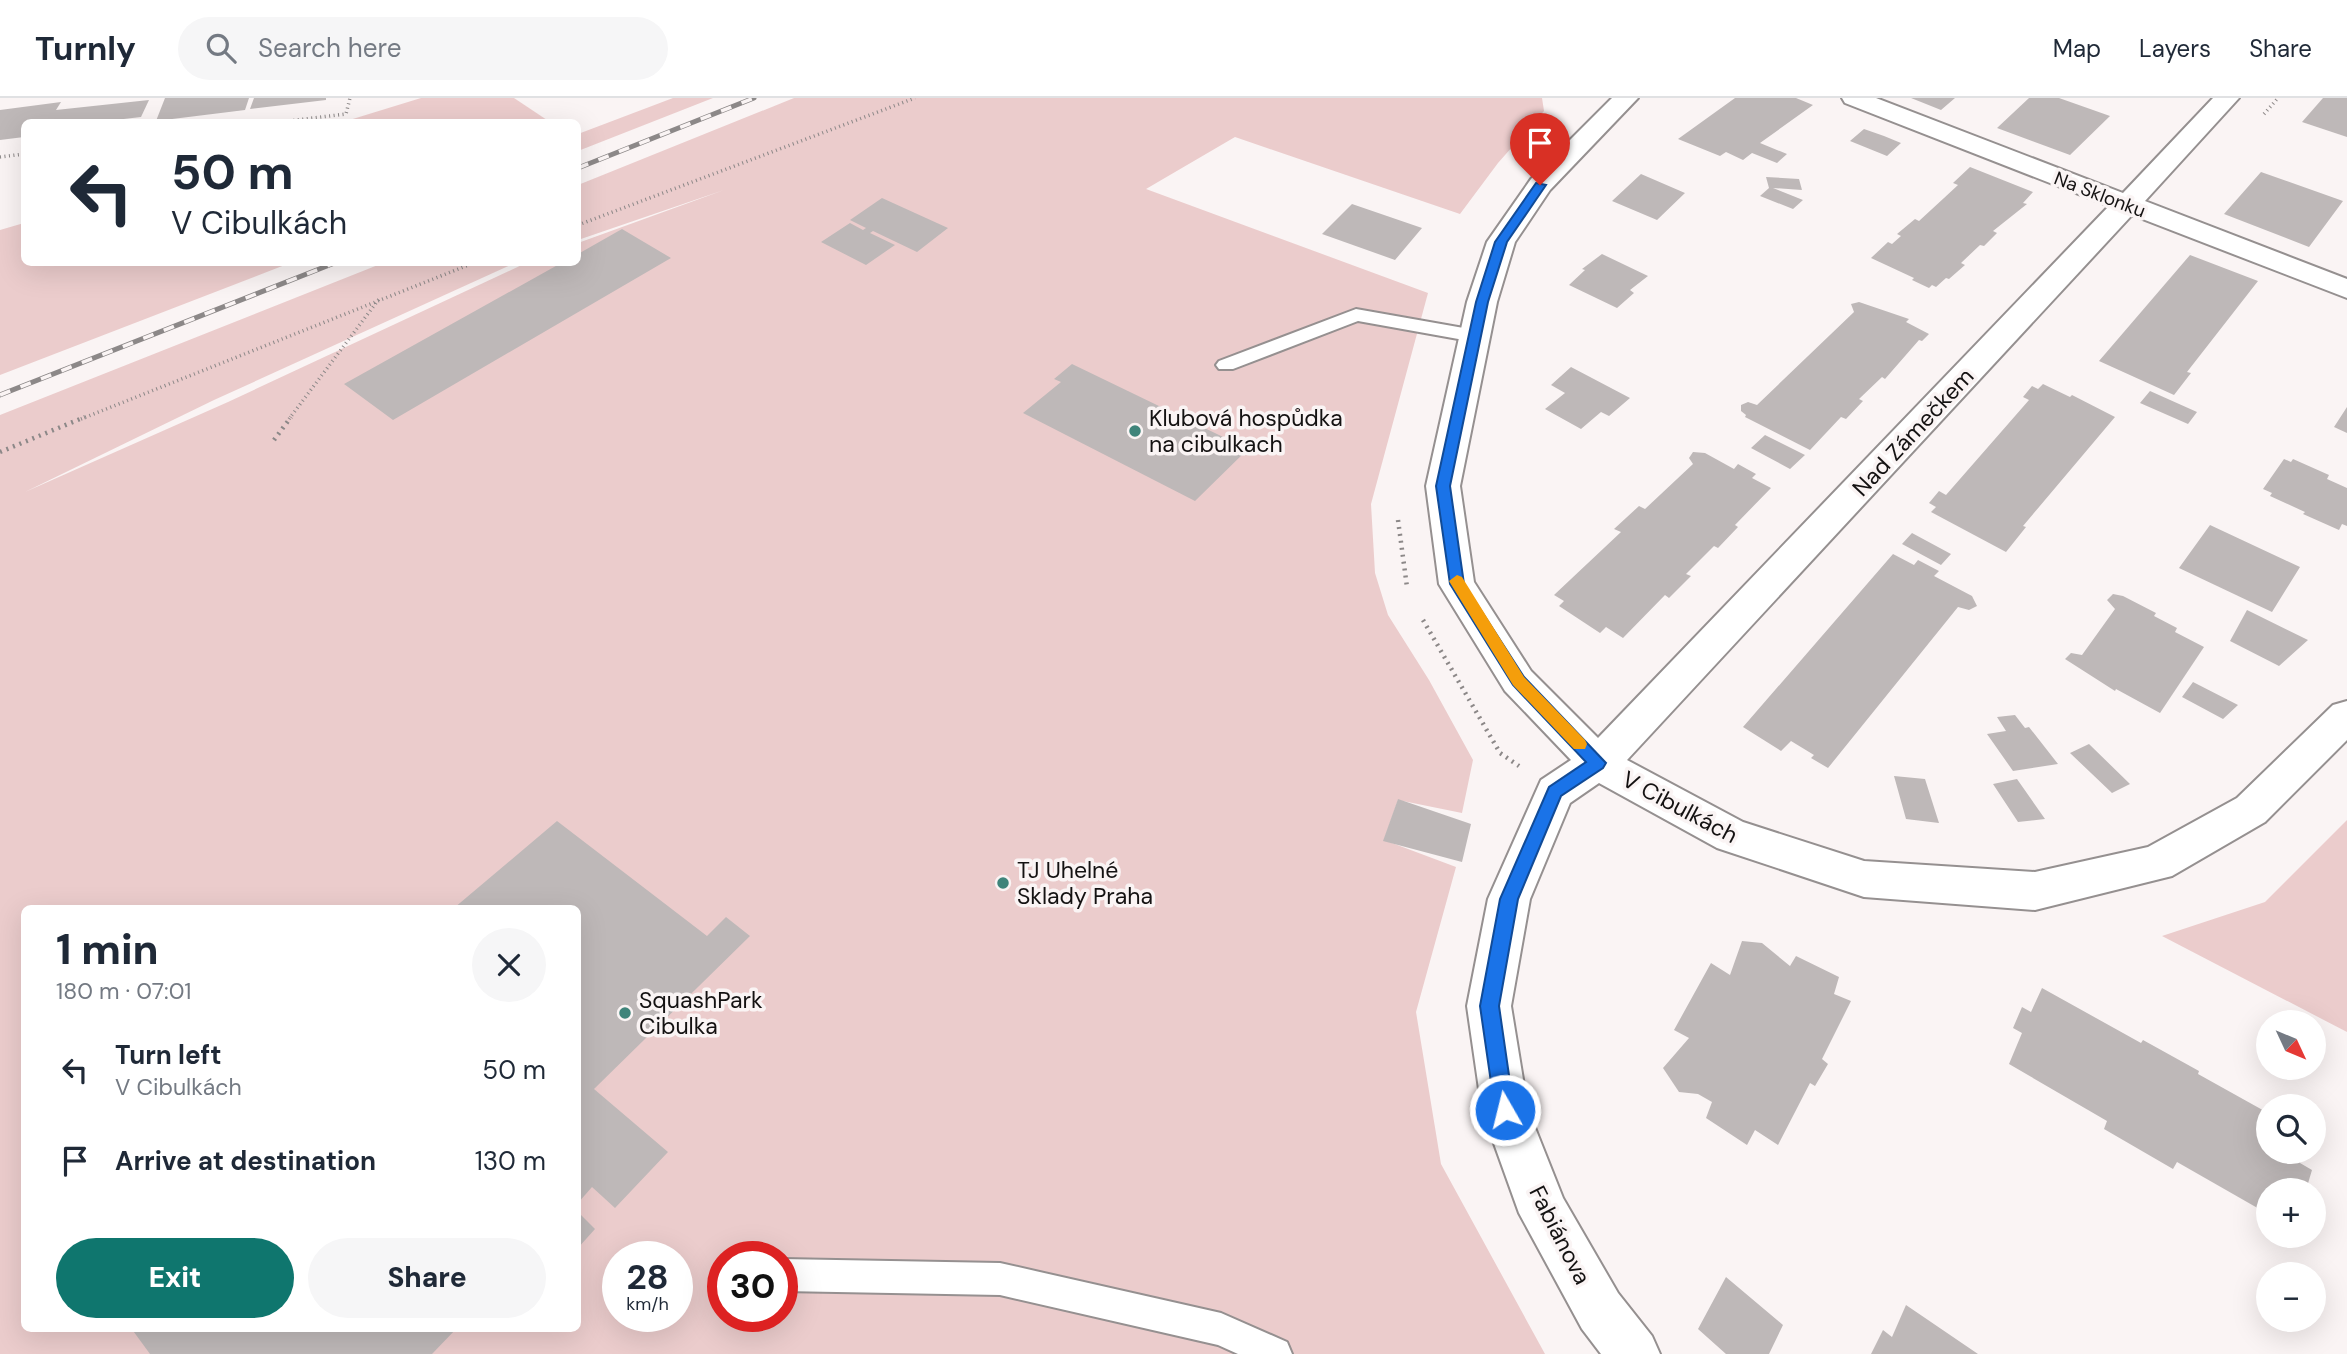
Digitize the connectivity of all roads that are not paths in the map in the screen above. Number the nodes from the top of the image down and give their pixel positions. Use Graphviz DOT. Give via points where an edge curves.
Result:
graph roads {
  1 [pos="1624,98"];
  2 [pos="1854,98"];
  3 [pos="2227,98"];
  4 [pos="2127,204"];
  5 [pos="2347,289"];
  6 [pos="1475,336"];
  7 [pos="1226,365"];
  8 [pos="2347,716"];
  9 [pos="1598,763"];
  10 [pos="798,1275"];
  11 [pos="1276,1354"];
  12 [pos="1634,1354"];
  1 -- 6 [label="street, V Cibulkách" via="1540,185 1501,242"];
  2 -- 4 [label="street, Na Sklonku"];
  3 -- 4 [label="street, Nad Zámečkem"];
  4 -- 5 [label="street, Na Sklonku"];
  4 -- 9 [label="street, Nad Zámečkem"];
  6 -- 7 [label="lane" via="1356,315"];
  6 -- 9 [label="street, V Cibulkách" via="1443,486 1457,584 1518,681"];
  8 -- 9 [label="street, V Cibulkách" via="2251,810 2181,850 2157,863 2035,891 1864,879 1731,836"];
  9 -- 12 [label="street, Fabiánova" via="1555,792 1509,899 1489,1006 1505,1110 1544,1213 1600,1311"];
  10 -- 11 [label="lane" via="1000,1279 1221,1329"];
}
